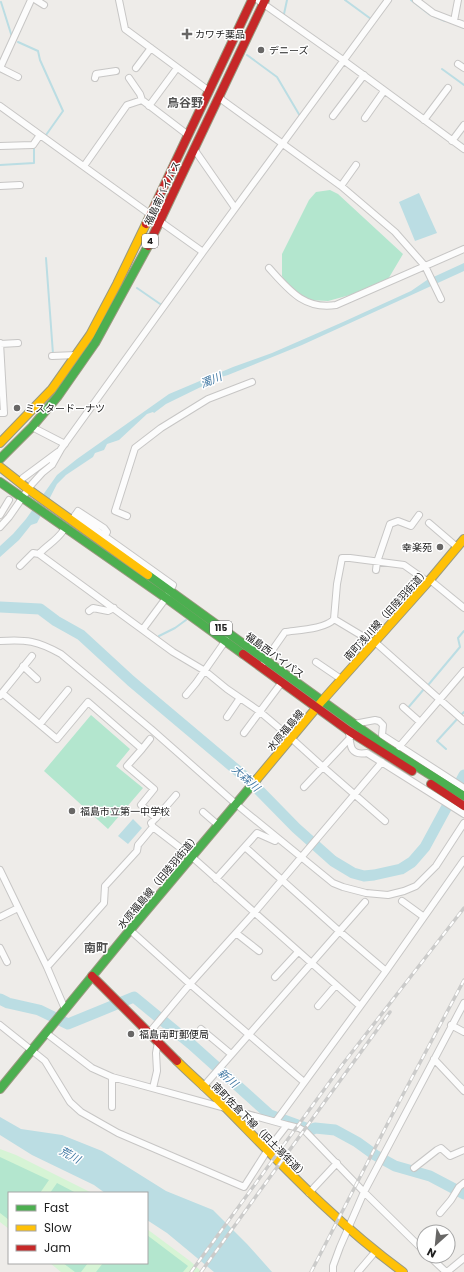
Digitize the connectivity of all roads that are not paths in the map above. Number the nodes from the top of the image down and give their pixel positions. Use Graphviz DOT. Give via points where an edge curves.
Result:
graph roads {
  1 [pos="31,0"];
  2 [pos="36,0"];
  3 [pos="119,0"];
  4 [pos="252,0"];
  5 [pos="388,0"];
  6 [pos="416,0"];
  7 [pos="458,0"];
  8 [pos="262,1"];
  9 [pos="44,5"];
  10 [pos="454,21"];
  11 [pos="464,25"];
  12 [pos="151,48"];
  13 [pos="343,60"];
  14 [pos="458,64"];
  15 [pos="0,68"];
  16 [pos="136,68"];
  17 [pos="177,68"];
  18 [pos="464,68"];
  19 [pos="116,71"];
  20 [pos="364,75"];
  21 [pos="18,77"];
  22 [pos="95,78"];
  23 [pos="129,78"];
  24 [pos="448,88"];
  25 [pos="209,91"];
  26 [pos="384,91"];
  27 [pos="218,97"];
  28 [pos="142,100"];
  29 [pos="0,106"];
  30 [pos="149,106"];
  31 [pos="333,116"];
  32 [pos="365,118"];
  33 [pos="424,120"];
  34 [pos="464,125"];
  35 [pos="40,134"];
  36 [pos="188,135"];
  37 [pos="452,141"];
  38 [pos="282,144"];
  39 [pos="0,146"];
  40 [pos="194,148"];
  41 [pos="464,149"];
  42 [pos="356,165"];
  43 [pos="84,166"];
  44 [pos="20,185"];
  45 [pos="0,186"];
  46 [pos="341,186"];
  47 [pos="235,208"];
  48 [pos="150,215"];
  49 [pos="160,221"];
  50 [pos="464,249"];
  51 [pos="203,252"];
  52 [pos="270,268"];
  53 [pos="427,269"];
  54 [pos="441,300"];
  55 [pos="0,343"];
  56 [pos="18,343"];
  57 [pos="76,355"];
  58 [pos="52,356"];
  59 [pos="1,377"];
  60 [pos="252,382"];
  61 [pos="0,413"];
  62 [pos="32,427"];
  63 [pos="0,443"];
  64 [pos="65,444"];
  65 [pos="61,449"];
  66 [pos="0,459"];
  67 [pos="0,467"];
  68 [pos="23,478"];
  69 [pos="0,482"];
  70 [pos="29,490"];
  71 [pos="24,498"];
  72 [pos="9,500"];
  73 [pos="0,515"];
  74 [pos="419,515"];
  75 [pos="74,516"];
  76 [pos="127,516"];
  77 [pos="429,523"];
  78 [pos="0,527"];
  79 [pos="63,531"];
  80 [pos="464,539"];
  81 [pos="457,547"];
  82 [pos="39,554"];
  83 [pos="377,562"];
  84 [pos="20,566"];
  85 [pos="376,570"];
  86 [pos="429,581"];
  87 [pos="168,595"];
  88 [pos="114,608"];
  89 [pos="464,608"];
  90 [pos="89,611"];
  91 [pos="334,619"];
  92 [pos="143,630"];
  93 [pos="227,638"];
  94 [pos="0,641"];
  95 [pos="375,643"];
  96 [pos="32,656"];
  97 [pos="316,662"];
  98 [pos="263,663"];
  99 [pos="23,666"];
  100 [pos="205,671"];
  101 [pos="464,671"];
  102 [pos="37,679"];
  103 [pos="341,679"];
  104 [pos="282,682"];
  105 [pos="68,690"];
  106 [pos="1,694"];
  107 [pos="186,695"];
  108 [pos="240,698"];
  109 [pos="439,700"];
  110 [pos="319,704"];
  111 [pos="403,708"];
  112 [pos="259,711"];
  113 [pos="227,717"];
  114 [pos="464,721"];
  115 [pos="420,722"];
  116 [pos="40,724"];
  117 [pos="354,724"];
  118 [pos="244,733"];
  119 [pos="350,735"];
  120 [pos="291,738"];
  121 [pos="150,739"];
  122 [pos="399,747"];
  123 [pos="142,748"];
  124 [pos="384,754"];
  125 [pos="323,768"];
  126 [pos="304,787"];
  127 [pos="464,788"];
  128 [pos="176,795"];
  129 [pos="355,795"];
  130 [pos="464,796"];
  131 [pos="238,802"];
  132 [pos="464,806"];
  133 [pos="203,812"];
  134 [pos="464,814"];
  135 [pos="156,818"];
  136 [pos="385,821"];
  137 [pos="464,823"];
  138 [pos="218,825"];
  139 [pos="153,826"];
  140 [pos="277,838"];
  141 [pos="245,847"];
  142 [pos="191,856"];
  143 [pos="302,857"];
  144 [pos="464,860"];
  145 [pos="0,870"];
  146 [pos="216,879"];
  147 [pos="282,880"];
  148 [pos="402,901"];
  149 [pos="366,902"];
  150 [pos="18,908"];
  151 [pos="254,913"];
  152 [pos="0,917"];
  153 [pos="424,917"];
  154 [pos="130,930"];
  155 [pos="339,931"];
  156 [pos="236,933"];
  157 [pos="0,948"];
  158 [pos="259,951"];
  159 [pos="298,952"];
  160 [pos="8,962"];
  161 [pos="311,964"];
  162 [pos="47,967"];
  163 [pos="386,971"];
  164 [pos="92,976"];
  165 [pos="275,977"];
  166 [pos="190,984"];
  167 [pos="336,985"];
  168 [pos="464,1003"];
  169 [pos="318,1006"];
  170 [pos="360,1006"];
  171 [pos="65,1009"];
  172 [pos="0,1019"];
  173 [pos="452,1025"];
  174 [pos="2,1026"];
  175 [pos="201,1029"];
  176 [pos="464,1032"];
  177 [pos="46,1033"];
  178 [pos="149,1033"];
  179 [pos="249,1034"];
  180 [pos="158,1042"];
  181 [pos="32,1050"];
  182 [pos="231,1054"];
  183 [pos="434,1059"];
  184 [pos="112,1077"];
  185 [pos="304,1082"];
  186 [pos="463,1086"];
  187 [pos="203,1087"];
  188 [pos="153,1088"];
  189 [pos="0,1089"];
  190 [pos="112,1107"];
  191 [pos="226,1108"];
  192 [pos="276,1121"];
  193 [pos="287,1125"];
  194 [pos="464,1150"];
  195 [pos="267,1151"];
  196 [pos="337,1163"];
  197 [pos="414,1168"];
  198 [pos="464,1183"];
  199 [pos="364,1192"];
  200 [pos="309,1193"];
  201 [pos="440,1213"];
  202 [pos="347,1229"];
  203 [pos="416,1243"];
  204 [pos="375,1252"];
  205 [pos="464,1258"];
  206 [pos="438,1264"];
  207 [pos="333,1272"];
  208 [pos="358,1272"];
  209 [pos="403,1272"];
  210 [pos="446,1272"];
  1 -- 15 [label="street"];
  2 -- 9 [label="street"];
  3 -- 12 [label="street" via="125,29"];
  4 -- 25 [label="main road, 福島南バイパス / 4"];
  5 -- 13 [label="street"];
  6 -- 10 [label="street" via="433,13"];
  7 -- 10 [label="street"];
  8 -- 13 [label="street"];
  8 -- 27 [label="main road, 福島南バイパス / 4"];
  10 -- 11 [label="street"];
  12 -- 16 [label="street"];
  12 -- 17 [label="street"];
  13 -- 20 [label="street"];
  13 -- 38 [label="street"];
  14 -- 18 [label="street"];
  15 -- 21 [label="street"];
  17 -- 25 [label="street"];
  17 -- 30 [label="street"];
  19 -- 22 [label="street" via="96,74"];
  20 -- 26 [label="street"];
  20 -- 31 [label="street"];
  23 -- 28 [label="street"];
  24 -- 33 [label="street"];
  25 -- 36 [label="main road, 福島南バイパス / 4"];
  26 -- 32 [label="street"];
  26 -- 33 [label="street"];
  27 -- 38 [label="street"];
  27 -- 40 [label="main road, 福島南バイパス / 4"];
  28 -- 30 [label="street"];
  28 -- 43 [label="street" via="127,105"];
  29 -- 35 [label="street"];
  30 -- 36 [label="street"];
  33 -- 37 [label="street"];
  34 -- 37 [label="street"];
  35 -- 39 [label="street" via="33,144"];
  35 -- 43 [label="street"];
  36 -- 48 [label="main road, 福島南バイパス / 4"];
  37 -- 41 [label="street"];
  38 -- 46 [label="street"];
  38 -- 47 [label="street"];
  40 -- 47 [label="street"];
  40 -- 49 [label="main road, 福島南バイパス / 4"];
  42 -- 46 [label="street"];
  43 -- 48 [label="street"];
  44 -- 45 [label="street"];
  46 -- 53 [label="street" via="395,232"];
  47 -- 51 [label="street"];
  48 -- 49 [label="street"];
  48 -- 57 [label="main road, 福島南バイパス / 4" via="111,296"];
  49 -- 51 [label="street"];
  49 -- 62 [label="main road, 福島南バイパス / 4" via="95,342 67,384"];
  50 -- 53 [label="street"];
  51 -- 64 [label="street"];
  52 -- 53 [label="street" via="301,299 312,304 330,306"];
  53 -- 54 [label="street"];
  55 -- 56 [label="street"];
  55 -- 59 [label="street"];
  57 -- 58 [label="street"];
  57 -- 63 [label="main road, 福島南バイパス / 4" via="44,398"];
  59 -- 61 [label="street" via="4,412"];
  60 -- 76 [label="street" via="208,399 161,428 135,448 114,511"];
  62 -- 64 [label="street"];
  62 -- 66 [label="main road, 福島南バイパス / 4"];
  64 -- 65 [label="street"];
  65 -- 68 [label="street"];
  65 -- 70 [label="street" via="52,465"];
  67 -- 70 [label="main road, 福島西バイパス / 115"];
  69 -- 71 [label="main road, 福島西バイパス / 115"];
  70 -- 71 [label="street"];
  70 -- 87 [label="main road, 福島西バイパス / 115"];
  71 -- 78 [label="street"];
  71 -- 87 [label="main road, 福島西バイパス / 115"];
  72 -- 73 [label="street"];
  74 -- 83 [label="street" via="411,526 398,521 390,524"];
  75 -- 87 [label="street" via="173,585"];
  77 -- 81 [label="street"];
  79 -- 82 [label="street"];
  80 -- 81 [label="main road, 南町浅川線（旧陸羽街道）"];
  81 -- 86 [label="main road, 南町浅川線（旧陸羽街道）"];
  82 -- 84 [label="street" via="33,553"];
  82 -- 88 [label="street"];
  83 -- 85 [label="street"];
  83 -- 86 [label="street" via="404,565"];
  83 -- 91 [label="street" via="342,558"];
  86 -- 89 [label="street"];
  86 -- 95 [label="main road, 南町浅川線（旧陸羽街道）"];
  87 -- 92 [label="street"];
  87 -- 93 [label="main road, 福島西バイパス / 115"];
  88 -- 90 [label="street" via="108,611 93,608"];
  88 -- 92 [label="street"];
  91 -- 95 [label="street"];
  91 -- 98 [label="street" via="331,623 319,627 285,632"];
  92 -- 100 [label="street"];
  93 -- 98 [label="main road, 福島西バイパス / 115"];
  93 -- 100 [label="street"];
  94 -- 131 [label="street" via="26,641 45,645 61,654"];
  95 -- 103 [label="main road, 南町浅川線（旧陸羽街道）"];
  95 -- 109 [label="street"];
  96 -- 99 [label="street"];
  97 -- 103 [label="street"];
  98 -- 104 [label="main road, 福島西バイパス / 115"];
  98 -- 110 [label="main road, 福島西バイパス / 115"];
  99 -- 102 [label="street"];
  99 -- 106 [label="street"];
  100 -- 107 [label="street"];
  100 -- 108 [label="street"];
  101 -- 109 [label="street"];
  103 -- 110 [label="main road, 南町浅川線（旧陸羽街道）"];
  104 -- 110 [label="main road, 福島西バイパス / 115"];
  104 -- 112 [label="street"];
  105 -- 116 [label="street"];
  106 -- 116 [label="street"];
  108 -- 112 [label="street"];
  108 -- 113 [label="street"];
  109 -- 114 [label="street"];
  109 -- 115 [label="street"];
  110 -- 117 [label="main road, 福島西バイパス / 115"];
  110 -- 119 [label="main road, 福島西バイパス / 115"];
  110 -- 120 [label="main road, 水原福島線"];
  111 -- 115 [label="street"];
  112 -- 118 [label="street"];
  112 -- 120 [label="street"];
  115 -- 122 [label="street"];
  116 -- 123 [label="street" via="57,739 88,702"];
  117 -- 122 [label="street" via="379,721 382,725 382,735"];
  117 -- 124 [label="main road, 福島西バイパス / 115"];
  119 -- 124 [label="main road, 福島西バイパス / 115"];
  119 -- 124 [label="street" via="351,748 355,753"];
  119 -- 125 [label="street"];
  120 -- 125 [label="street"];
  120 -- 131 [label="main road, 水原福島線"];
  121 -- 123 [label="street"];
  122 -- 127 [label="street"];
  123 -- 135 [label="street" via="127,766 154,789 141,805"];
  124 -- 129 [label="street"];
  124 -- 130 [label="main road, 福島西バイパス / 115"];
  124 -- 132 [label="main road, 福島西バイパス / 115"];
  124 -- 134 [label="street" via="434,796"];
  125 -- 126 [label="street"];
  125 -- 129 [label="street"];
  128 -- 135 [label="street"];
  129 -- 136 [label="street"];
  129 -- 143 [label="street"];
  131 -- 138 [label="main road, 水原福島線（旧陸羽街道）"];
  131 -- 140 [label="street"];
  133 -- 138 [label="street"];
  135 -- 139 [label="street" via="151,823"];
  137 -- 143 [label="street" via="436,866 424,879 416,886 394,894 366,893 333,883"];
  138 -- 142 [label="main road, 水原福島線（旧陸羽街道）"];
  139 -- 142 [label="street"];
  139 -- 162 [label="street" via="137,850 105,886 104,903"];
  140 -- 141 [label="street" via="275,841 257,833"];
  140 -- 143 [label="street"];
  141 -- 146 [label="street"];
  141 -- 147 [label="street"];
  142 -- 146 [label="street"];
  142 -- 154 [label="main road, 水原福島線（旧陸羽街道）"];
  143 -- 147 [label="street"];
  144 -- 153 [label="street"];
  145 -- 150 [label="street"];
  146 -- 151 [label="street"];
  147 -- 151 [label="street"];
  147 -- 155 [label="street"];
  148 -- 153 [label="street"];
  149 -- 155 [label="street"];
  150 -- 152 [label="street"];
  150 -- 162 [label="street"];
  151 -- 156 [label="street"];
  151 -- 159 [label="street"];
  153 -- 163 [label="street"];
  154 -- 164 [label="main road, 水原福島線（旧陸羽街道）"];
  154 -- 166 [label="street"];
  155 -- 161 [label="street"];
  155 -- 163 [label="street"];
  156 -- 158 [label="street"];
  156 -- 166 [label="street"];
  157 -- 160 [label="street"];
  159 -- 161 [label="street"];
  159 -- 165 [label="street"];
  161 -- 167 [label="street"];
  161 -- 179 [label="street"];
  162 -- 171 [label="street"];
  163 -- 170 [label="street"];
  164 -- 171 [label="main road, 水原福島線（旧陸羽街道）"];
  164 -- 178 [label="main road, 南町佐倉下線（旧土湯街道）"];
  166 -- 178 [label="street"];
  166 -- 179 [label="street"];
  167 -- 169 [label="street"];
  167 -- 170 [label="street"];
  168 -- 173 [label="street"];
  170 -- 185 [label="street"];
  171 -- 177 [label="main road, 水原福島線（旧陸羽街道）"];
  172 -- 174 [label="street"];
  173 -- 176 [label="street"];
  173 -- 183 [label="street"];
  174 -- 181 [label="street"];
  175 -- 182 [label="street"];
  177 -- 181 [label="main road, 水原福島線（旧陸羽街道）"];
  177 -- 184 [label="street" via="86,1064"];
  178 -- 180 [label="main road, 南町佐倉下線（旧土湯街道）"];
  179 -- 182 [label="street"];
  179 -- 185 [label="street"];
  180 -- 187 [label="main road, 南町佐倉下線（旧土湯街道）"];
  180 -- 188 [label="street" via="157,1071"];
  181 -- 189 [label="main road, 水原福島線（旧陸羽街道）"];
  181 -- 195 [label="street" via="45,1061 70,1102 81,1112 118,1133 230,1182 244,1187"];
  182 -- 187 [label="street"];
  183 -- 186 [label="street"];
  183 -- 199 [label="street"];
  184 -- 188 [label="street"];
  184 -- 190 [label="street"];
  185 -- 192 [label="street"];
  187 -- 191 [label="main road, 南町佐倉下線（旧土湯街道）"];
  188 -- 191 [label="street"];
  191 -- 192 [label="street"];
  191 -- 195 [label="main road, 南町佐倉下線（旧土湯街道）"];
  192 -- 193 [label="street"];
  193 -- 195 [label="street"];
  193 -- 196 [label="street" via="306,1132"];
  194 -- 197 [label="street" via="450,1156 441,1148"];
  195 -- 200 [label="main road, 南町佐倉下線（旧土湯街道）"];
  196 -- 199 [label="street"];
  196 -- 200 [label="street"];
  198 -- 201 [label="street"];
  199 -- 202 [label="street"];
  199 -- 203 [label="street"];
  200 -- 202 [label="main road, 南町佐倉下線（旧土湯街道）"];
  202 -- 204 [label="main road, 南町佐倉下線（旧土湯街道）"];
  202 -- 207 [label="street"];
  204 -- 208 [label="street"];
  204 -- 209 [label="main road, 南町佐倉下線（旧土湯街道）"];
  205 -- 210 [label="street"];
  206 -- 210 [label="street"];
}
